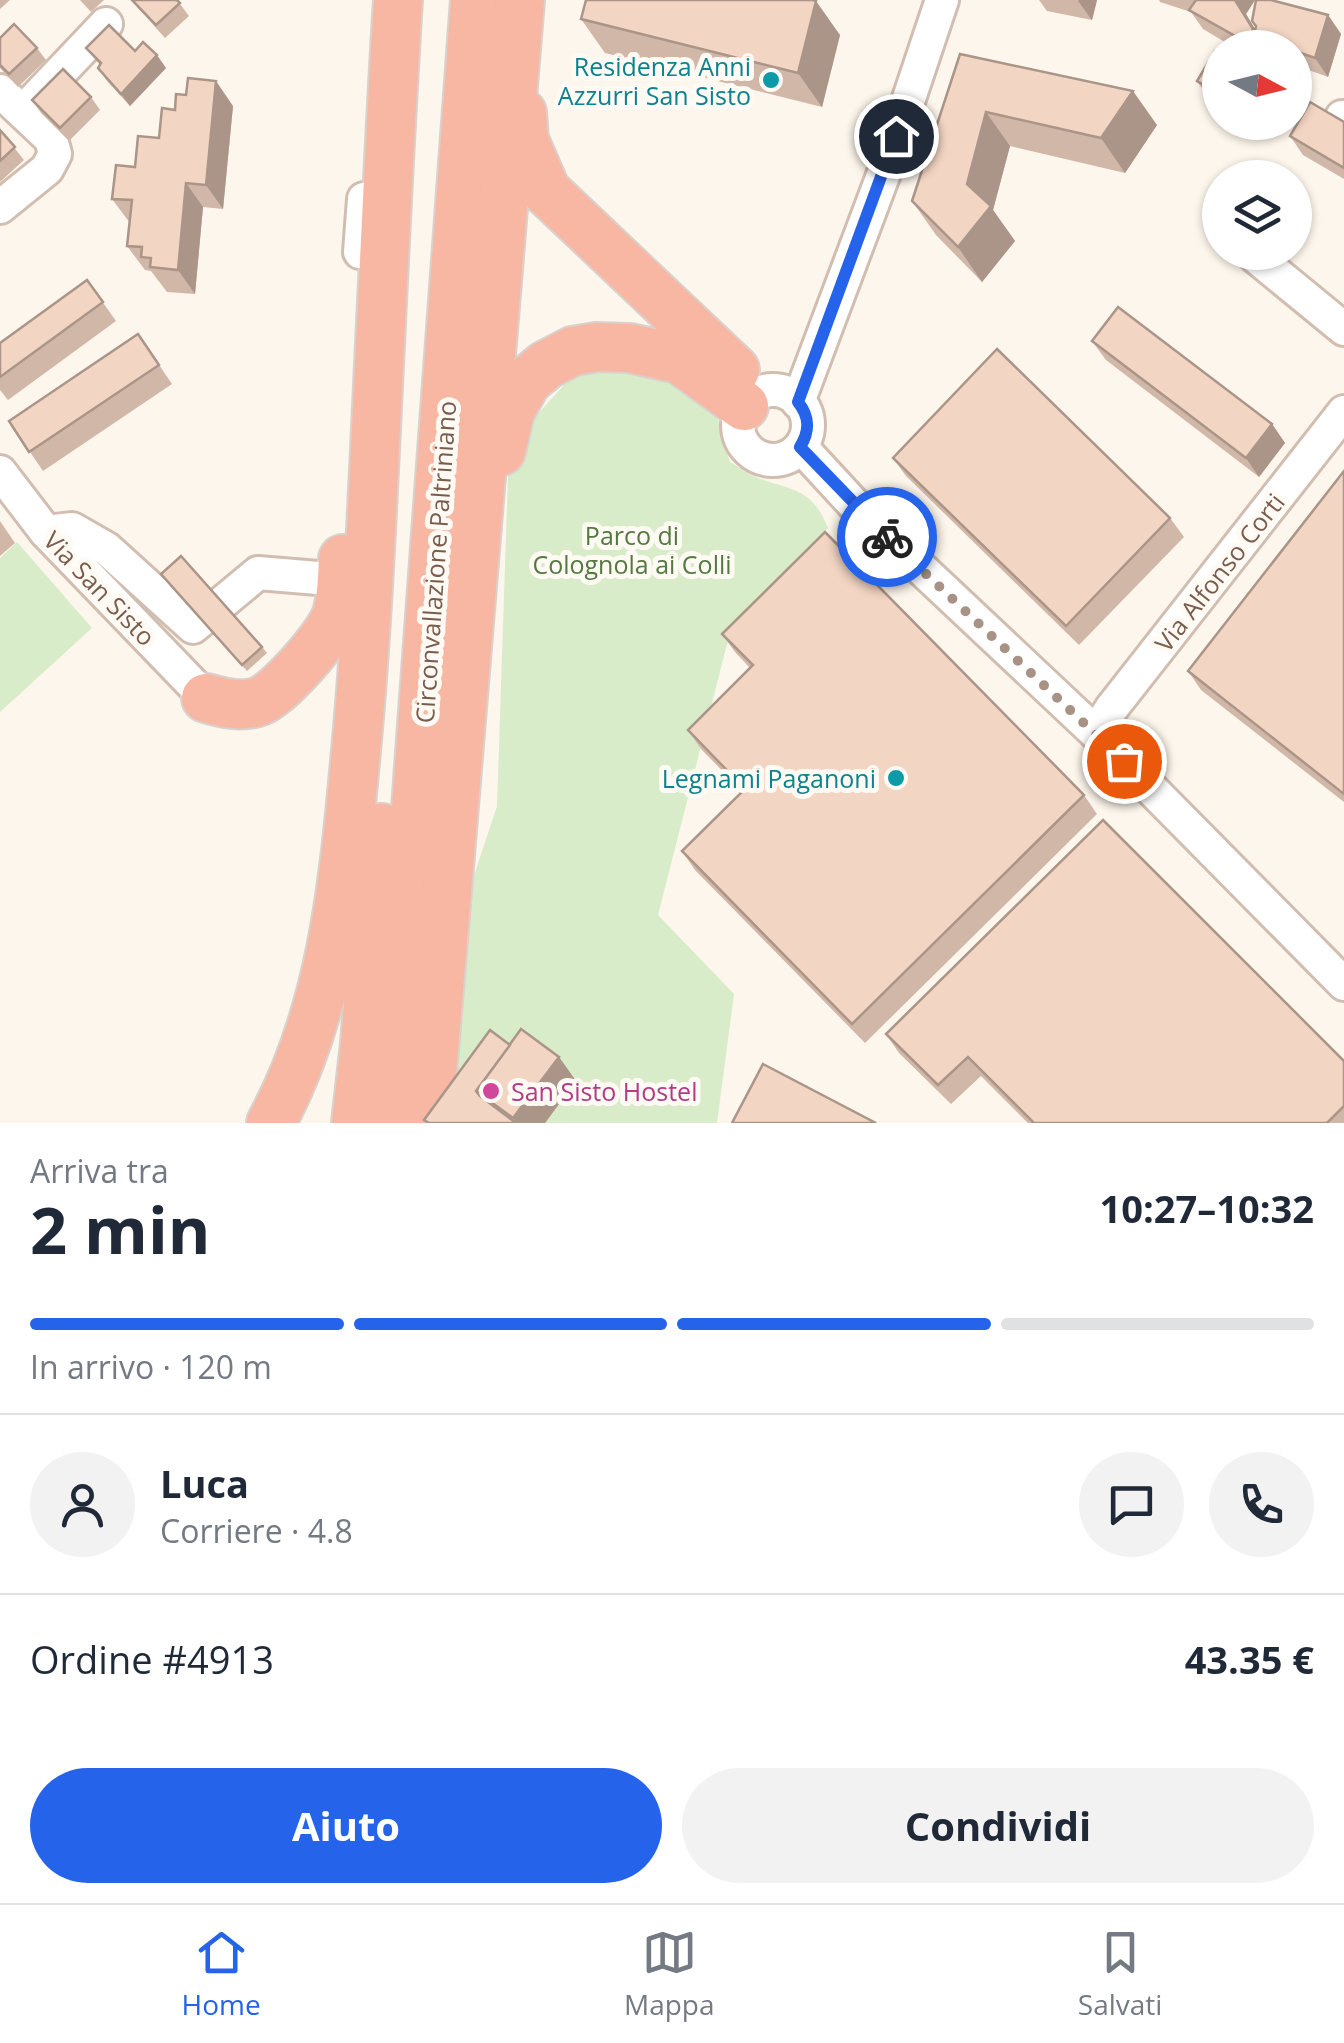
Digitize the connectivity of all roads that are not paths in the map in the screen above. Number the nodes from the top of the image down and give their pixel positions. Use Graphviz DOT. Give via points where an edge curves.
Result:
graph roads {
  1 [pos="379,0"];
  2 [pos="398,0"];
  3 [pos="431,0"];
  4 [pos="475,0"];
  5 [pos="521,0"];
  6 [pos="942,0"];
  7 [pos="106,24"];
  8 [pos="11,101"];
  9 [pos="0,207"];
  10 [pos="372,236"];
  11 [pos="1272,270"];
  12 [pos="1344,328"];
  13 [pos="352,368"];
  14 [pos="767,400"];
  15 [pos="1344,412"];
  16 [pos="376,434"];
  17 [pos="800,447"];
  18 [pos="0,472"];
  19 [pos="46,532"];
  20 [pos="342,580"];
  21 [pos="206,698"];
  22 [pos="1096,733"];
  23 [pos="456,770"];
  24 [pos="376,902"];
  25 [pos="1344,984"];
  26 [pos="365,1044"];
  27 [pos="271,1123"];
  28 [pos="302,1123"];
  29 [pos="342,1123"];
  30 [pos="356,1123"];
  31 [pos="393,1123"];
  32 [pos="428,1123"];
  1 -- 10 [label="street"];
  2 -- 10 [label="highway"];
  3 -- 24 [label="highway, Circonvallazione Paltriniano"];
  4 -- 31 [label="highway, Circonvallazione Paltriniano"];
  5 -- 14 [label="highway" via="524,140 546,191"];
  5 -- 23 [label="highway"];
  6 -- 14 [label="street" via="884,173"];
  7 -- 8 [label="street"];
  8 -- 9 [label="street" via="51,139 55,154 47,170"];
  10 -- 13 [label="highway"];
  10 -- 16 [label="highway"];
  11 -- 12 [label="street"];
  13 -- 16 [label="highway"];
  13 -- 20 [label="highway"];
  14 -- 17 [label="street" via="808,419"];
  14 -- 17 [label="street" via="739,417 748,450 781,460"];
  14 -- 23 [label="highway" via="679,358 629,348 573,351 527,381 510,411 500,457 483,671"];
  15 -- 22 [label="street, Via Alfonso Corti"];
  16 -- 27 [label="highway" via="344,882 304,1050"];
  17 -- 22 [label="street"];
  18 -- 19 [label="street, Via San Sisto"];
  19 -- 20 [label="street" via="72,529 108,550 194,627 258,573"];
  19 -- 21 [label="street, Via San Sisto"];
  20 -- 21 [label="highway" via="337,618 282,686 259,702 228,705"];
  22 -- 25 [label="street"];
  23 -- 32 [label="highway"];
  24 -- 26 [label="highway"];
  24 -- 28 [label="highway" via="338,1041"];
  26 -- 29 [label="highway"];
  26 -- 30 [label="highway"];
}
